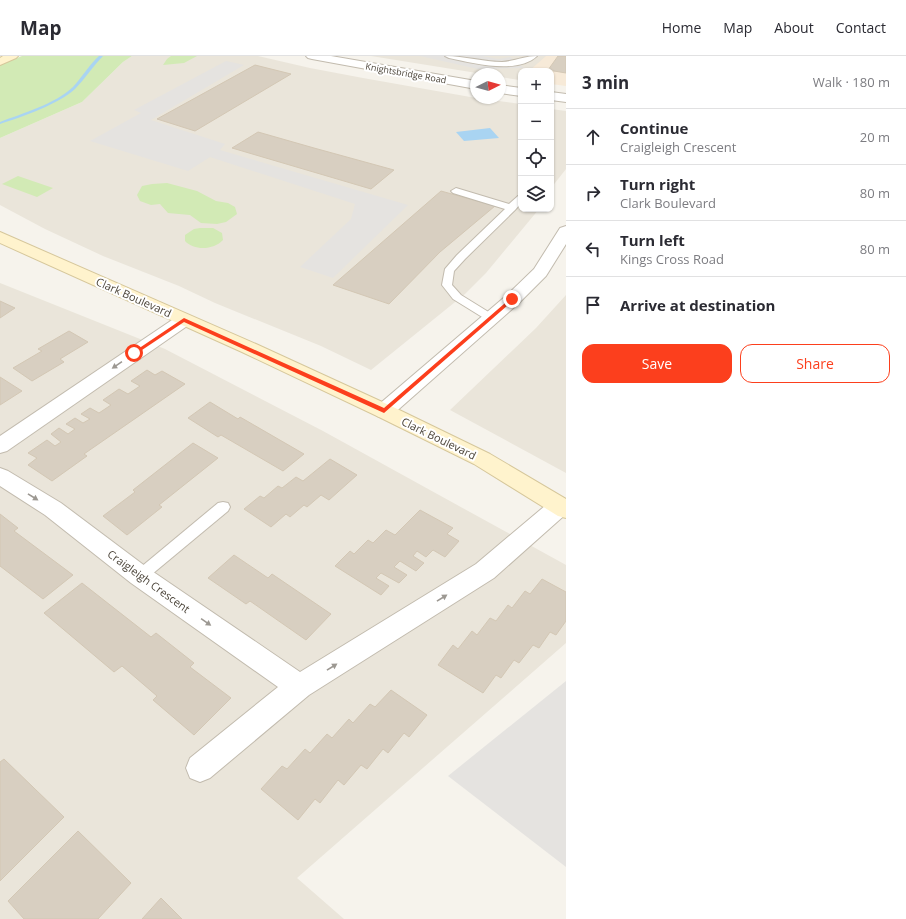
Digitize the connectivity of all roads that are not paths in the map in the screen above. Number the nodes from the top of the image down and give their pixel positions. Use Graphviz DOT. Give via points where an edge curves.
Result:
graph roads {
  1 [pos="12,56"];
  2 [pos="312,56"];
  3 [pos="449,56"];
  4 [pos="533,56"];
  5 [pos="460,57"];
  6 [pos="343,58"];
  7 [pos="0,62"];
  8 [pos="470,84"];
  9 [pos="506,90"];
  10 [pos="518,92"];
  11 [pos="554,96"];
  12 [pos="566,98"];
  13 [pos="456,191"];
  14 [pos="518,201"];
  15 [pos="512,208"];
  16 [pos="566,231"];
  17 [pos="0,237"];
  18 [pos="491,318"];
  19 [pos="184,320"];
  20 [pos="384,411"];
  21 [pos="0,446"];
  22 [pos="0,476"];
  23 [pos="223,507"];
  24 [pos="563,508"];
  25 [pos="140,576"];
  26 [pos="298,687"];
  27 [pos="200,768"];
  1 -- 7 [label="street"];
  2 -- 6 [label="street, Knightsbridge Road"];
  3 -- 5 [label="lane"];
  4 -- 5 [label="lane" via="506,63 485,63"];
  6 -- 8 [label="street, Knightsbridge Road"];
  9 -- 10 [label="street"];
  11 -- 12 [label="street"];
  13 -- 15 [label="lane"];
  14 -- 15 [label="lane"];
  15 -- 18 [label="lane" via="449,271 447,285 457,296"];
  16 -- 18 [label="street" via="540,272"];
  17 -- 19 [label="street, Clark Boulevard"];
  18 -- 20 [label="street"];
  19 -- 20 [label="street, Clark Boulevard"];
  19 -- 21 [label="street, one-way"];
  20 -- 24 [label="street, Clark Boulevard" via="482,459"];
  22 -- 25 [label="street, Craigleigh Crescent, one-way" via="54,510"];
  23 -- 25 [label="lane"];
  26 -- 24 [label="street, one-way" via="486,571"];
  25 -- 26 [label="street, Craigleigh Crescent, one-way"];
  26 -- 27 [label="street"];
}
